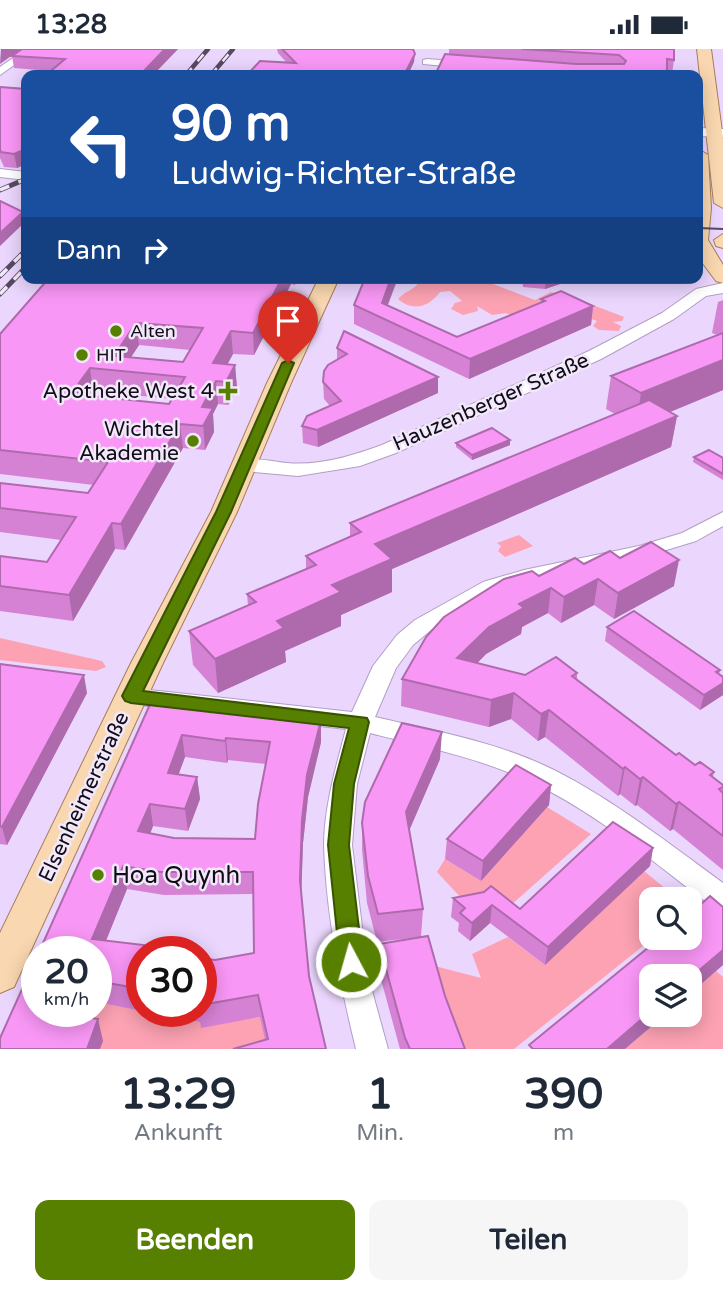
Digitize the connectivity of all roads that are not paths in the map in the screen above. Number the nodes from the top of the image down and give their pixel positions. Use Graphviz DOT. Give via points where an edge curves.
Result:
graph roads {
  1 [pos="32,49"];
  2 [pos="704,49"];
  3 [pos="434,50"];
  4 [pos="427,62"];
  5 [pos="476,66"];
  6 [pos="425,70"];
  7 [pos="0,72"];
  8 [pos="703,80"];
  9 [pos="708,134"];
  10 [pos="703,168"];
  11 [pos="0,173"];
  12 [pos="21,175"];
  13 [pos="723,203"];
  14 [pos="723,223"];
  15 [pos="703,226"];
  16 [pos="703,229"];
  17 [pos="723,239"];
  18 [pos="703,241"];
  19 [pos="723,277"];
  20 [pos="325,284"];
  21 [pos="723,288"];
  22 [pos="244,465"];
  23 [pos="723,518"];
  24 [pos="131,696"];
  25 [pos="360,722"];
  26 [pos="723,899"];
  27 [pos="0,975"];
  28 [pos="372,1049"];
  1 -- 7 [label="street"];
  2 -- 8 [label="main road"];
  3 -- 4 [label="street"];
  4 -- 5 [label="street"];
  4 -- 6 [label="street"];
  8 -- 9 [label="main road"];
  9 -- 10 [label="main road"];
  9 -- 13 [label="main road"];
  11 -- 12 [label="street"];
  14 -- 15 [label="main road"];
  16 -- 17 [label="main road"];
  18 -- 19 [label="main road"];
  20 -- 22 [label="main road, Elsenheimerstraße"];
  21 -- 22 [label="street, Hauzenberger Straße" via="701,292 668,316 595,355 389,449 353,462 298,470"];
  22 -- 24 [label="main road, Elsenheimerstraße"];
  23 -- 25 [label="street" via="681,540 524,577 466,599 405,640 385,666"];
  24 -- 25 [label="street"];
  24 -- 27 [label="main road, Elsenheimerstraße"];
  25 -- 26 [label="street" via="483,752 543,776 606,812"];
  25 -- 28 [label="street" via="344,784 338,845 353,976"];
}
